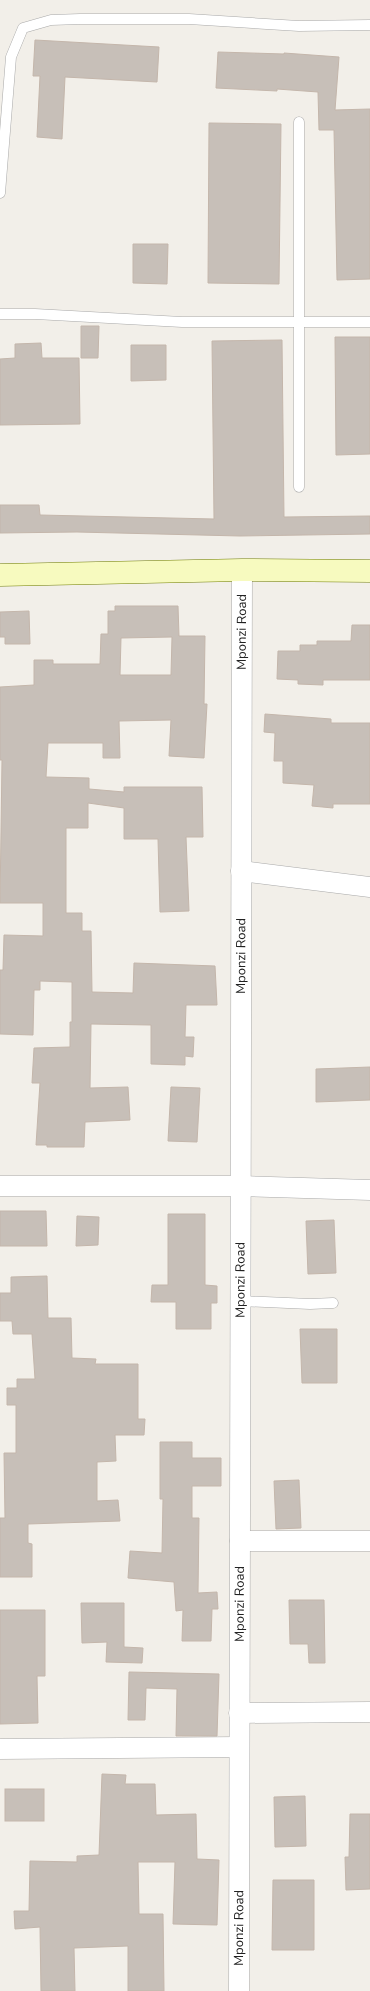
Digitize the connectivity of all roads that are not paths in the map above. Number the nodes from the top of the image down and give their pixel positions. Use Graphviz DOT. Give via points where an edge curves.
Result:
graph roads {
  1 [pos="370,25"];
  2 [pos="299,122"];
  3 [pos="0,193"];
  4 [pos="0,314"];
  5 [pos="299,321"];
  6 [pos="370,322"];
  7 [pos="299,488"];
  8 [pos="242,570"];
  9 [pos="370,571"];
  10 [pos="0,575"];
  11 [pos="242,871"];
  12 [pos="370,887"];
  13 [pos="0,1186"];
  14 [pos="241,1186"];
  15 [pos="370,1190"];
  16 [pos="240,1301"];
  17 [pos="334,1303"];
  18 [pos="240,1541"];
  19 [pos="370,1541"];
  20 [pos="370,1712"];
  21 [pos="239,1713"];
  22 [pos="239,1747"];
  23 [pos="0,1748"];
  24 [pos="239,1991"];
  1 -- 3 [label="lane" via="299,26 189,19 80,19 51,20 23,28 11,57"];
  2 -- 5 [label="lane"];
  4 -- 5 [label="lane" via="182,322"];
  5 -- 6 [label="lane"];
  5 -- 7 [label="lane"];
  8 -- 9 [label="street"];
  8 -- 10 [label="street"];
  8 -- 11 [label="street, Mponzi Road"];
  11 -- 12 [label="street"];
  11 -- 14 [label="street, Mponzi Road"];
  13 -- 14 [label="street"];
  14 -- 15 [label="street"];
  14 -- 16 [label="street, Mponzi Road"];
  16 -- 17 [label="lane"];
  16 -- 18 [label="street, Mponzi Road"];
  18 -- 19 [label="street"];
  18 -- 21 [label="street, Mponzi Road"];
  20 -- 21 [label="street"];
  21 -- 22 [label="street, Mponzi Road"];
  22 -- 23 [label="street"];
  22 -- 24 [label="street, Mponzi Road"];
}
